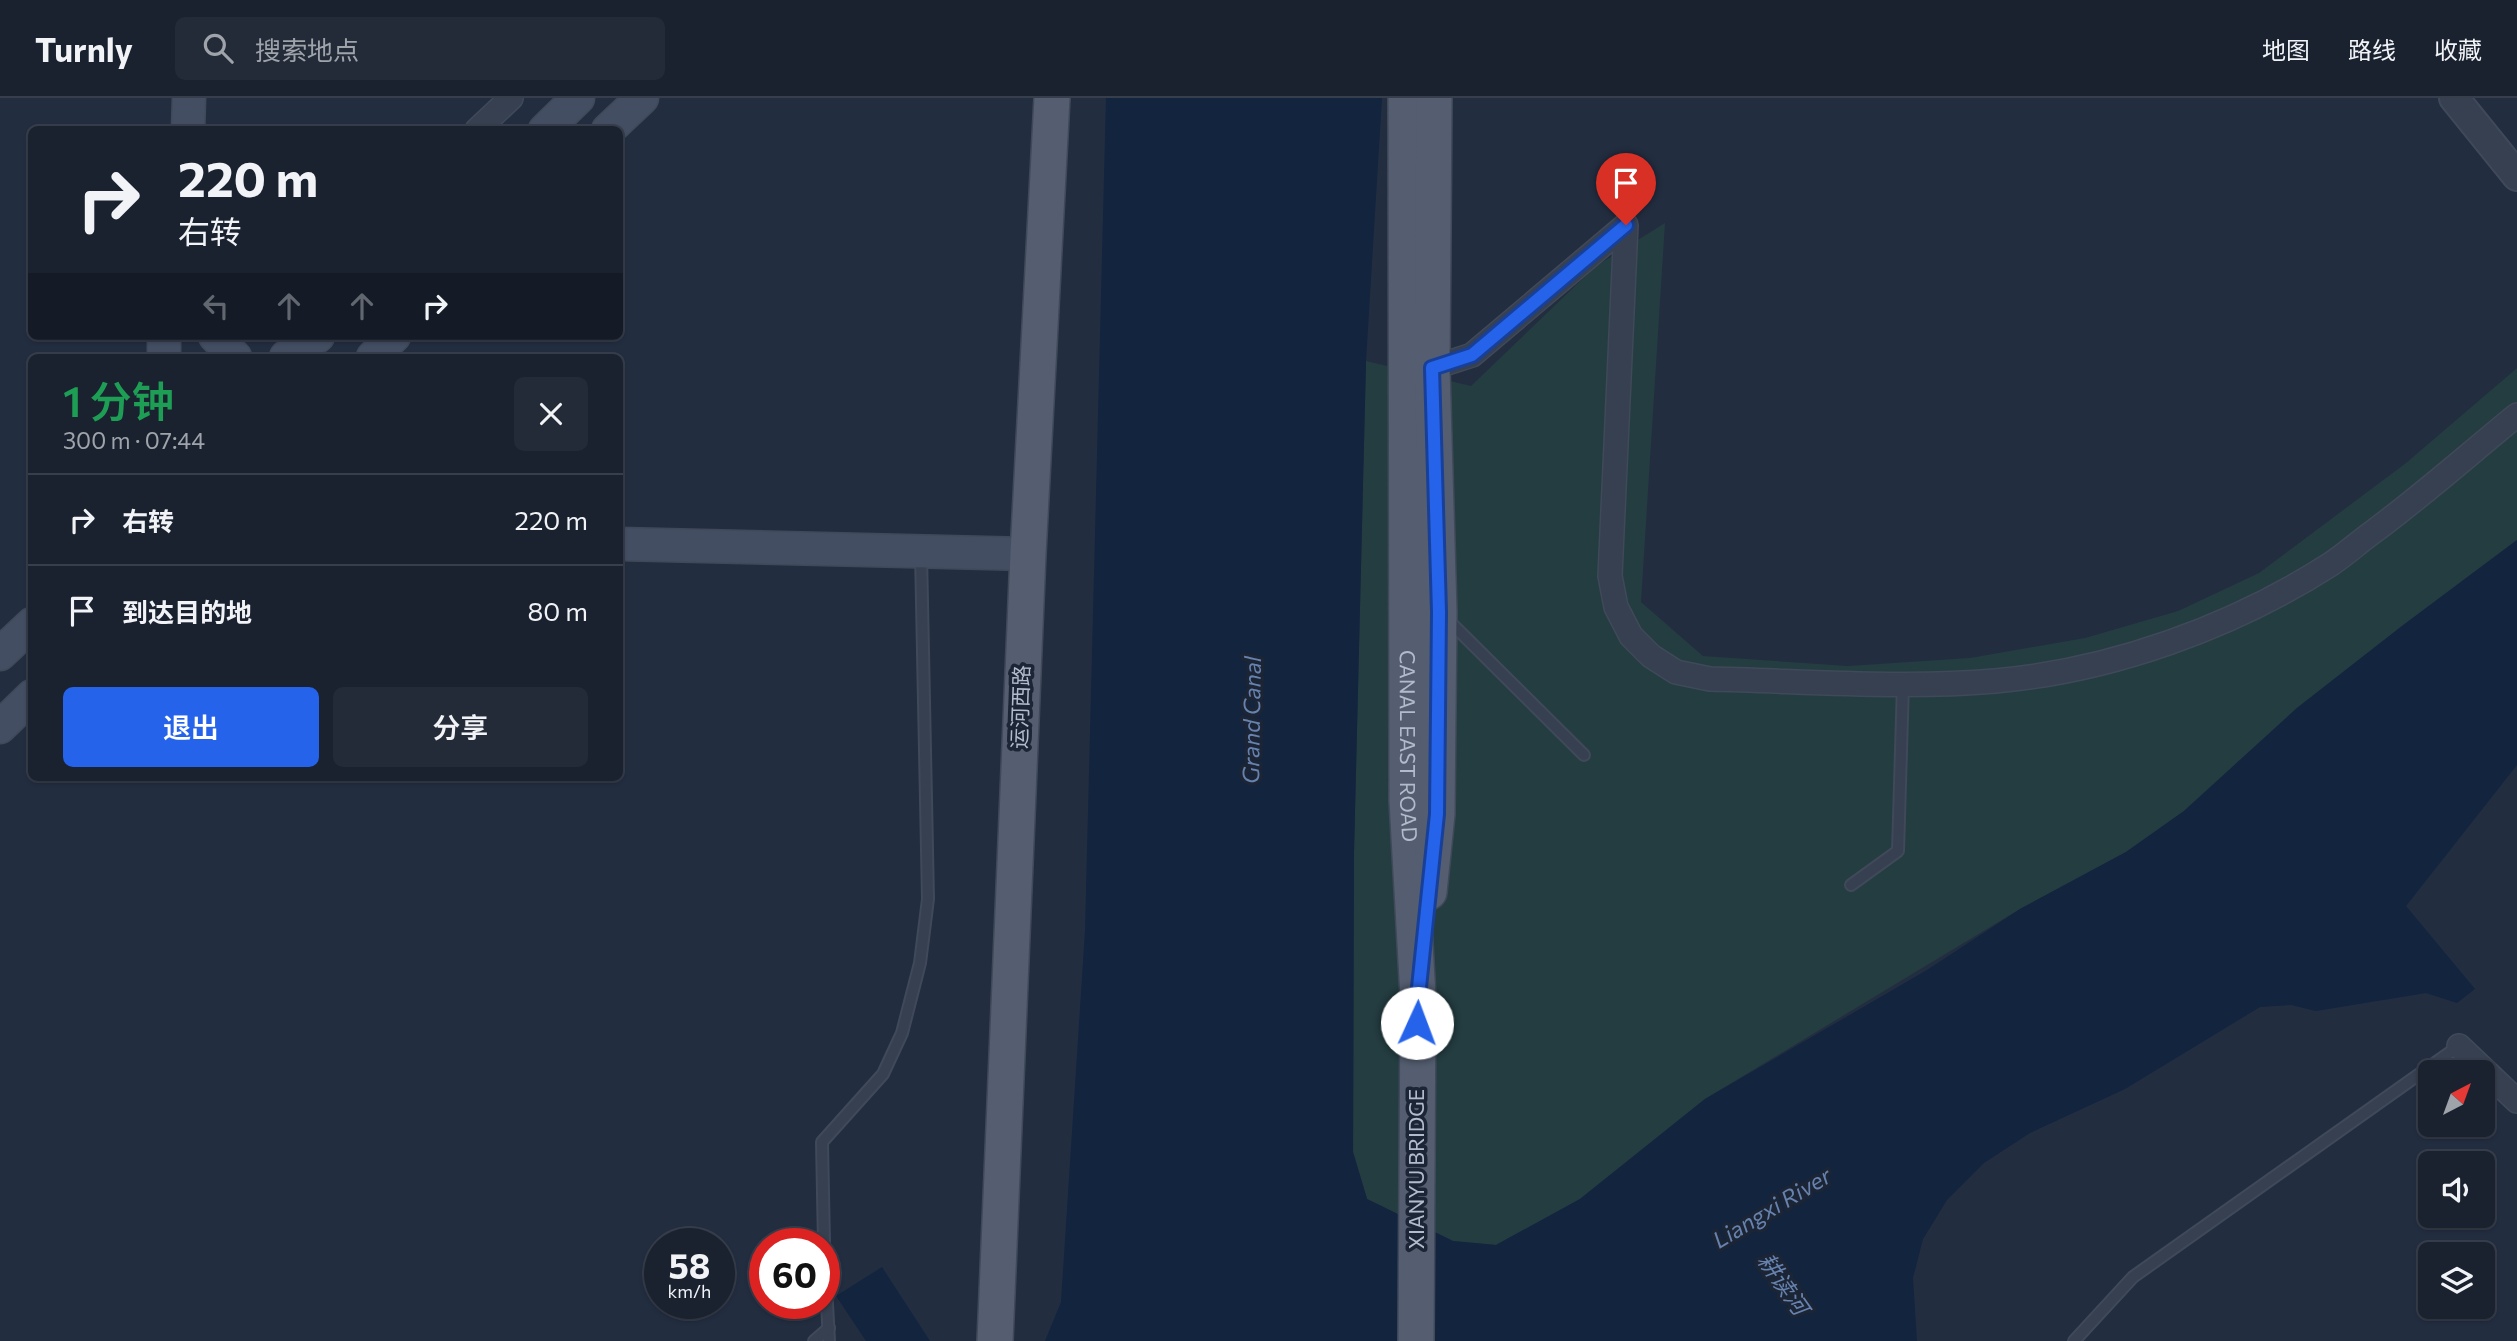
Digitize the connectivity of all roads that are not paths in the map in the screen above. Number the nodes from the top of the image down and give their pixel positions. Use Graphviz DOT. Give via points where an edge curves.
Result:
graph roads {
  1 [pos="189,98"];
  2 [pos="510,98"];
  3 [pos="578,98"];
  4 [pos="642,98"];
  5 [pos="1052,98"];
  6 [pos="1406,98"];
  7 [pos="1434,98"];
  8 [pos="2454,98"];
  9 [pos="188,126"];
  10 [pos="481,126"];
  11 [pos="549,126"];
  12 [pos="612,126"];
  13 [pos="2517,176"];
  14 [pos="219,340"];
  15 [pos="312,340"];
  16 [pos="322,340"];
  17 [pos="390,340"];
  18 [pos="231,354"];
  19 [pos="291,354"];
  20 [pos="307,354"];
  21 [pos="376,354"];
  22 [pos="1432,368"];
  23 [pos="2517,415"];
  24 [pos="623,544"];
  25 [pos="921,552"];
  26 [pos="1028,554"];
  27 [pos="1439,612"];
  28 [pos="28,628"];
  29 [pos="0,654"];
  30 [pos="1903,683"];
  31 [pos="28,700"];
  32 [pos="0,727"];
  33 [pos="1584,755"];
  34 [pos="1851,885"];
  35 [pos="1418,997"];
  36 [pos="2459,1045"];
  37 [pos="2517,1101"];
  38 [pos="824,1228"];
  39 [pos="828,1319"];
  40 [pos="828,1328"];
  41 [pos="995,1329"];
  42 [pos="814,1341"];
  43 [pos="829,1341"];
  44 [pos="1416,1341"];
  45 [pos="2074,1341"];
  1 -- 9 [label="main road"];
  2 -- 10 [label="street"];
  3 -- 11 [label="main road"];
  4 -- 12 [label="main road"];
  5 -- 26 [label="main road, 运河西路"];
  6 -- 35 [label="main road, CANAL EAST ROAD" via="1407,801"];
  7 -- 22 [label="main road, CANAL EAST ROAD"];
  8 -- 13 [label="street"];
  14 -- 18 [label="main road"];
  15 -- 19 [label="main road"];
  16 -- 20 [label="main road"];
  17 -- 21 [label="main road"];
  22 -- 27 [label="main road, CANAL EAST ROAD"];
  22 -- 30 [label="street" via="1472,355 1626,225 1610,576 1616,607 1631,636 1676,672 1710,679"];
  23 -- 30 [label="street" via="2332,563 2209,626 2140,652 2066,672 1995,681"];
  24 -- 25 [label="main road"];
  25 -- 26 [label="main road"];
  25 -- 38 [label="lane" via="928,899 920,963 902,1034 883,1074 822,1142"];
  26 -- 41 [label="main road, 运河西路"];
  27 -- 33 [label="lane"];
  27 -- 35 [label="main road, CANAL EAST ROAD" via="1437,814"];
  28 -- 29 [label="main road"];
  30 -- 34 [label="lane" via="1898,852"];
  31 -- 32 [label="main road"];
  35 -- 44 [label="main road, XIANYU BRIDGE"];
  36 -- 37 [label="street"];
  36 -- 45 [label="lane" via="2133,1277"];
  39 -- 40 [label="lane"];
  40 -- 42 [label="lane"];
  40 -- 43 [label="lane"];
}
